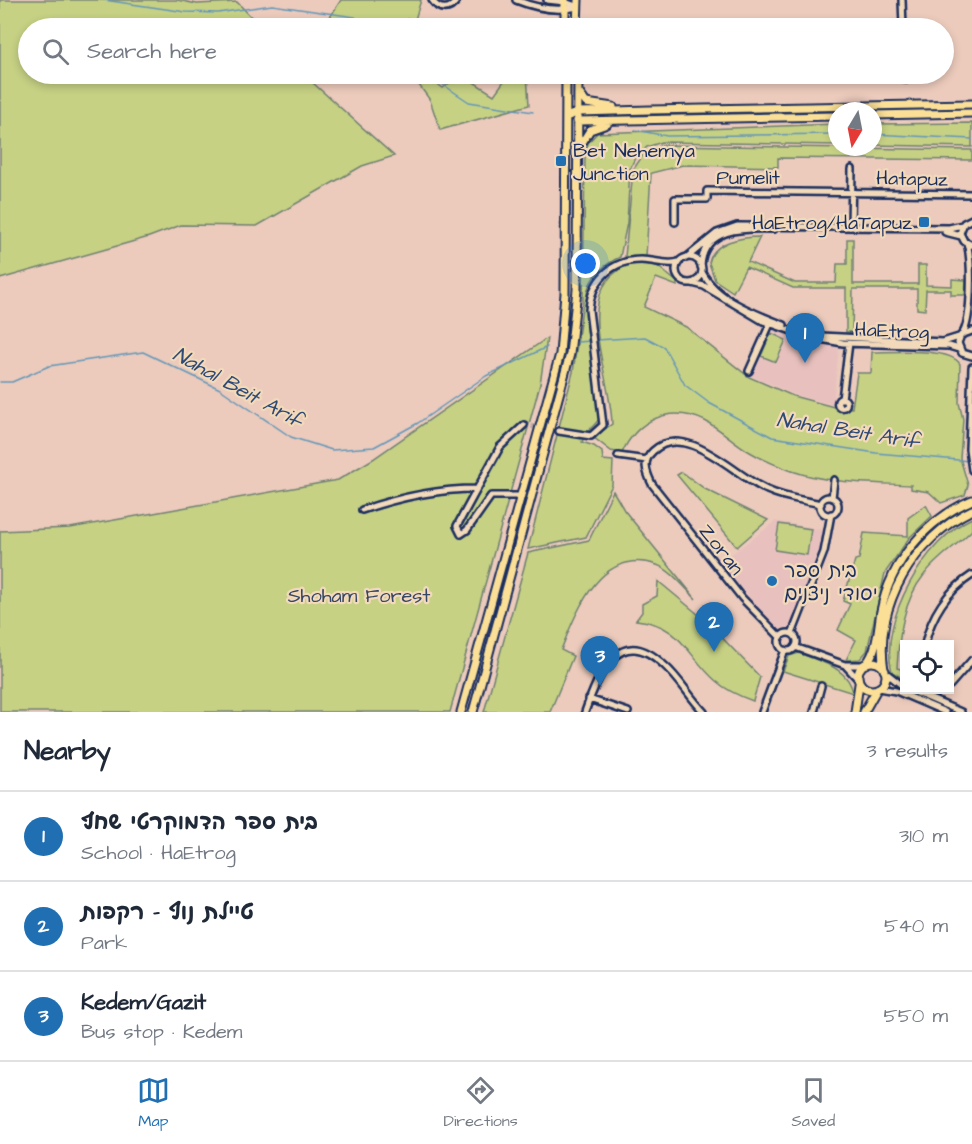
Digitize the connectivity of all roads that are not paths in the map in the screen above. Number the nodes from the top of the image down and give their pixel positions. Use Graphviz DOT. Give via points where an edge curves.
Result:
graph roads {
  1 [pos="432,0"];
  2 [pos="457,0"];
  3 [pos="516,0"];
  4 [pos="547,0"];
  5 [pos="902,0"];
  6 [pos="578,3"];
  7 [pos="565,4"];
  8 [pos="577,18"];
  9 [pos="903,18"];
  10 [pos="566,84"];
  11 [pos="578,84"];
  12 [pos="578,91"];
  13 [pos="972,105"];
  14 [pos="649,110"];
  15 [pos="579,112"];
  16 [pos="972,113"];
  17 [pos="882,115"];
  18 [pos="828,116"];
  19 [pos="566,117"];
  20 [pos="633,120"];
  21 [pos="579,122"];
  22 [pos="579,151"];
  23 [pos="852,169"];
  24 [pos="851,193"];
  25 [pos="972,194"];
  26 [pos="972,219"];
  27 [pos="675,222"];
  28 [pos="962,225"];
  29 [pos="851,227"];
  30 [pos="961,236"];
  31 [pos="969,244"];
  32 [pos="686,258"];
  33 [pos="679,262"];
  34 [pos="662,263"];
  35 [pos="701,269"];
  36 [pos="677,275"];
  37 [pos="692,283"];
  38 [pos="770,324"];
  39 [pos="972,331"];
  40 [pos="961,335"];
  41 [pos="849,343"];
  42 [pos="959,349"];
  43 [pos="965,355"];
  44 [pos="972,356"];
  45 [pos="972,367"];
  46 [pos="749,371"];
  47 [pos="971,374"];
  48 [pos="842,399"];
  49 [pos="524,425"];
  50 [pos="559,431"];
  51 [pos="618,456"];
  52 [pos="647,460"];
  53 [pos="972,470"];
  54 [pos="834,480"];
  55 [pos="477,489"];
  56 [pos="521,496"];
  57 [pos="832,498"];
  58 [pos="972,500"];
  59 [pos="821,504"];
  60 [pos="362,510"];
  61 [pos="972,510"];
  62 [pos="831,514"];
  63 [pos="972,575"];
  64 [pos="792,634"];
  65 [pos="780,637"];
  66 [pos="927,640"];
  67 [pos="795,647"];
  68 [pos="785,650"];
  69 [pos="972,660"];
  70 [pos="865,664"];
  71 [pos="845,665"];
  72 [pos="884,671"];
  73 [pos="858,680"];
  74 [pos="954,680"];
  75 [pos="900,684"];
  76 [pos="821,686"];
  77 [pos="878,689"];
  78 [pos="921,694"];
  79 [pos="934,694"];
  80 [pos="944,694"];
  81 [pos="589,699"];
  82 [pos="939,706"];
  83 [pos="461,712"];
  84 [pos="473,712"];
  85 [pos="585,712"];
  86 [pos="628,712"];
  87 [pos="702,712"];
  88 [pos="762,712"];
  89 [pos="814,712"];
  90 [pos="855,712"];
  91 [pos="864,712"];
  92 [pos="945,712"];
  93 [pos="961,712"];
  1 -- 2 [label="street" via="438,7 446,8"];
  3 -- 7 [label="street"];
  4 -- 7 [label="street"];
  5 -- 9 [label="street"];
  6 -- 7 [label="street"];
  6 -- 8 [label="main road"];
  10 -- 19 [label="main road"];
  11 -- 12 [label="main road"];
  12 -- 14 [label="main road" via="591,104"];
  12 -- 15 [label="main road"];
  13 -- 14 [label="main road"];
  14 -- 15 [label="main road"];
  15 -- 19 [label="main road"];
  15 -- 21 [label="main road"];
  16 -- 17 [label="main road"];
  18 -- 20 [label="main road"];
  19 -- 21 [label="main road"];
  19 -- 56 [label="main road" via="564,322 555,376"];
  20 -- 21 [label="main road"];
  20 -- 22 [label="main road" via="596,127 583,138"];
  21 -- 22 [label="main road"];
  22 -- 84 [label="main road" via="577,290 570,354"];
  23 -- 24 [label="street"];
  24 -- 25 [label="street, Hatapuz"];
  24 -- 27 [label="street, Pumelit" via="707,191 707,199 675,199"];
  24 -- 29 [label="street"];
  26 -- 28 [label="street"];
  28 -- 29 [label="street"];
  28 -- 30 [label="street"];
  29 -- 32 [label="street" via="737,226 717,233"];
  30 -- 31 [label="street"];
  30 -- 35 [label="street" via="950,232 745,229 724,233 709,243 702,255"];
  31 -- 40 [label="street" via="969,316"];
  32 -- 33 [label="street"];
  32 -- 35 [label="street" via="694,259"];
  33 -- 34 [label="street"];
  33 -- 36 [label="street"];
  34 -- 36 [label="street"];
  34 -- 50 [label="street" via="635,261 608,270 592,293 589,310 603,425 591,436"];
  35 -- 37 [label="street" via="699,278"];
  35 -- 40 [label="street, HaEtrog" via="713,287 745,308 810,333 848,339 937,342 949,342"];
  36 -- 37 [label="street" via="682,282"];
  37 -- 38 [label="street, HaEtrog"];
  38 -- 41 [label="street, HaEtrog" via="809,337"];
  38 -- 46 [label="street"];
  39 -- 40 [label="street, HaEtrog"];
  40 -- 42 [label="street"];
  41 -- 42 [label="street, HaEtrog"];
  41 -- 48 [label="street"];
  42 -- 43 [label="street"];
  43 -- 44 [label="street"];
  43 -- 47 [label="street"];
  45 -- 47 [label="street"];
  47 -- 53 [label="street"];
  49 -- 55 [label="street" via="500,447"];
  51 -- 52 [label="street"];
  52 -- 59 [label="street" via="667,442 686,442 767,491"];
  52 -- 65 [label="street, Zoran" via="652,484 742,598"];
  54 -- 57 [label="street"];
  55 -- 56 [label="street" via="457,526 461,534 490,496"];
  55 -- 60 [label="street" via="401,498"];
  56 -- 83 [label="main road"];
  57 -- 59 [label="street"];
  57 -- 62 [label="street" via="838,507"];
  58 -- 70 [label="main road" via="925,531 898,565 885,594 875,648"];
  59 -- 62 [label="street" via="823,512"];
  61 -- 72 [label="main road" via="932,537 901,579 884,632"];
  62 -- 64 [label="street" via="824,552"];
  63 -- 66 [label="street" via="938,610"];
  64 -- 65 [label="street"];
  64 -- 67 [label="street"];
  65 -- 68 [label="street" via="780,646"];
  67 -- 68 [label="street"];
  67 -- 71 [label="street"];
  68 -- 88 [label="street"];
  69 -- 74 [label="street"];
  70 -- 71 [label="street"];
  70 -- 72 [label="main road" via="875,663"];
  70 -- 73 [label="main road" via="859,670"];
  71 -- 73 [label="street"];
  72 -- 75 [label="street"];
  72 -- 77 [label="main road" via="885,681"];
  73 -- 77 [label="main road" via="867,689"];
  73 -- 90 [label="main road"];
  76 -- 89 [label="street"];
  77 -- 82 [label="street"];
  77 -- 91 [label="main road"];
  78 -- 79 [label="street"];
  78 -- 82 [label="street"];
  80 -- 82 [label="street"];
  81 -- 85 [label="street"];
  81 -- 86 [label="street"];
  81 -- 87 [label="street" via="606,663 631,650 654,656 666,666"];
  82 -- 92 [label="street"];
  82 -- 93 [label="street"];
}
